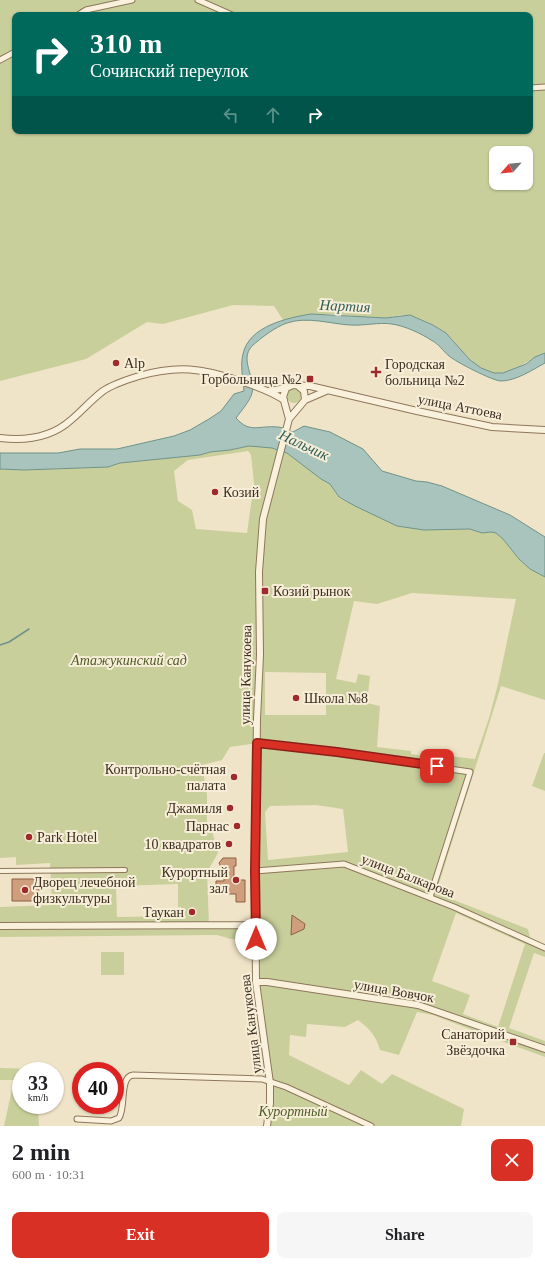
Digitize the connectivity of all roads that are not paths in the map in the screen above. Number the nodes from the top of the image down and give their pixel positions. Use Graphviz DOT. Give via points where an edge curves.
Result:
graph roads {
  1 [pos="132,0"];
  2 [pos="198,0"];
  3 [pos="83,12"];
  4 [pos="225,12"];
  5 [pos="12,54"];
  6 [pos="0,60"];
  7 [pos="545,87"];
  8 [pos="533,88"];
  9 [pos="297,385"];
  10 [pos="286,388"];
  11 [pos="269,391"];
  12 [pos="326,391"];
  13 [pos="285,402"];
  14 [pos="303,402"];
  15 [pos="289,419"];
  16 [pos="545,430"];
  17 [pos="0,438"];
  18 [pos="257,743"];
  19 [pos="125,870"];
  20 [pos="255,871"];
  21 [pos="0,872"];
  22 [pos="430,897"];
  23 [pos="256,925"];
  24 [pos="0,926"];
  25 [pos="545,948"];
  26 [pos="256,982"];
  27 [pos="545,1049"];
  28 [pos="270,1083"];
  29 [pos="77,1119"];
  30 [pos="267,1126"];
  31 [pos="371,1126"];
  1 -- 3 [label="street"];
  2 -- 4 [label="street"];
  5 -- 6 [label="street"];
  7 -- 8 [label="street"];
  9 -- 10 [label="street"];
  9 -- 12 [label="street, улица Аттоева"];
  9 -- 14 [label="street" via="304,391"];
  10 -- 11 [label="street"];
  10 -- 13 [label="street" via="283,394"];
  11 -- 13 [label="street"];
  11 -- 17 [label="street" via="198,369 161,370 132,378 103,391 71,421 44,436"];
  12 -- 14 [label="street"];
  12 -- 16 [label="street, улица Аттоева" via="492,427"];
  13 -- 14 [label="street" via="291,407"];
  13 -- 15 [label="street"];
  14 -- 15 [label="street"];
  15 -- 18 [label="street, улица Канукоева" via="267,504 260,545"];
  18 -- 20 [label="street, улица Канукоева"];
  18 -- 22 [label="street" via="470,772"];
  19 -- 21 [label="street"];
  20 -- 22 [label="street, улица Балкарова" via="344,864"];
  20 -- 23 [label="street, улица Канукоева"];
  22 -- 25 [label="street, улица Балкарова"];
  23 -- 24 [label="street"];
  23 -- 26 [label="street, улица Канукоева"];
  26 -- 27 [label="street, улица Вовчок" via="418,1005"];
  26 -- 28 [label="street, улица Канукоева"];
  28 -- 29 [label="street" via="262,1079 130,1076 125,1080 119,1118 111,1121"];
  28 -- 30 [label="street, улица Канукоева"];
  28 -- 31 [label="street" via="286,1087"];
}
